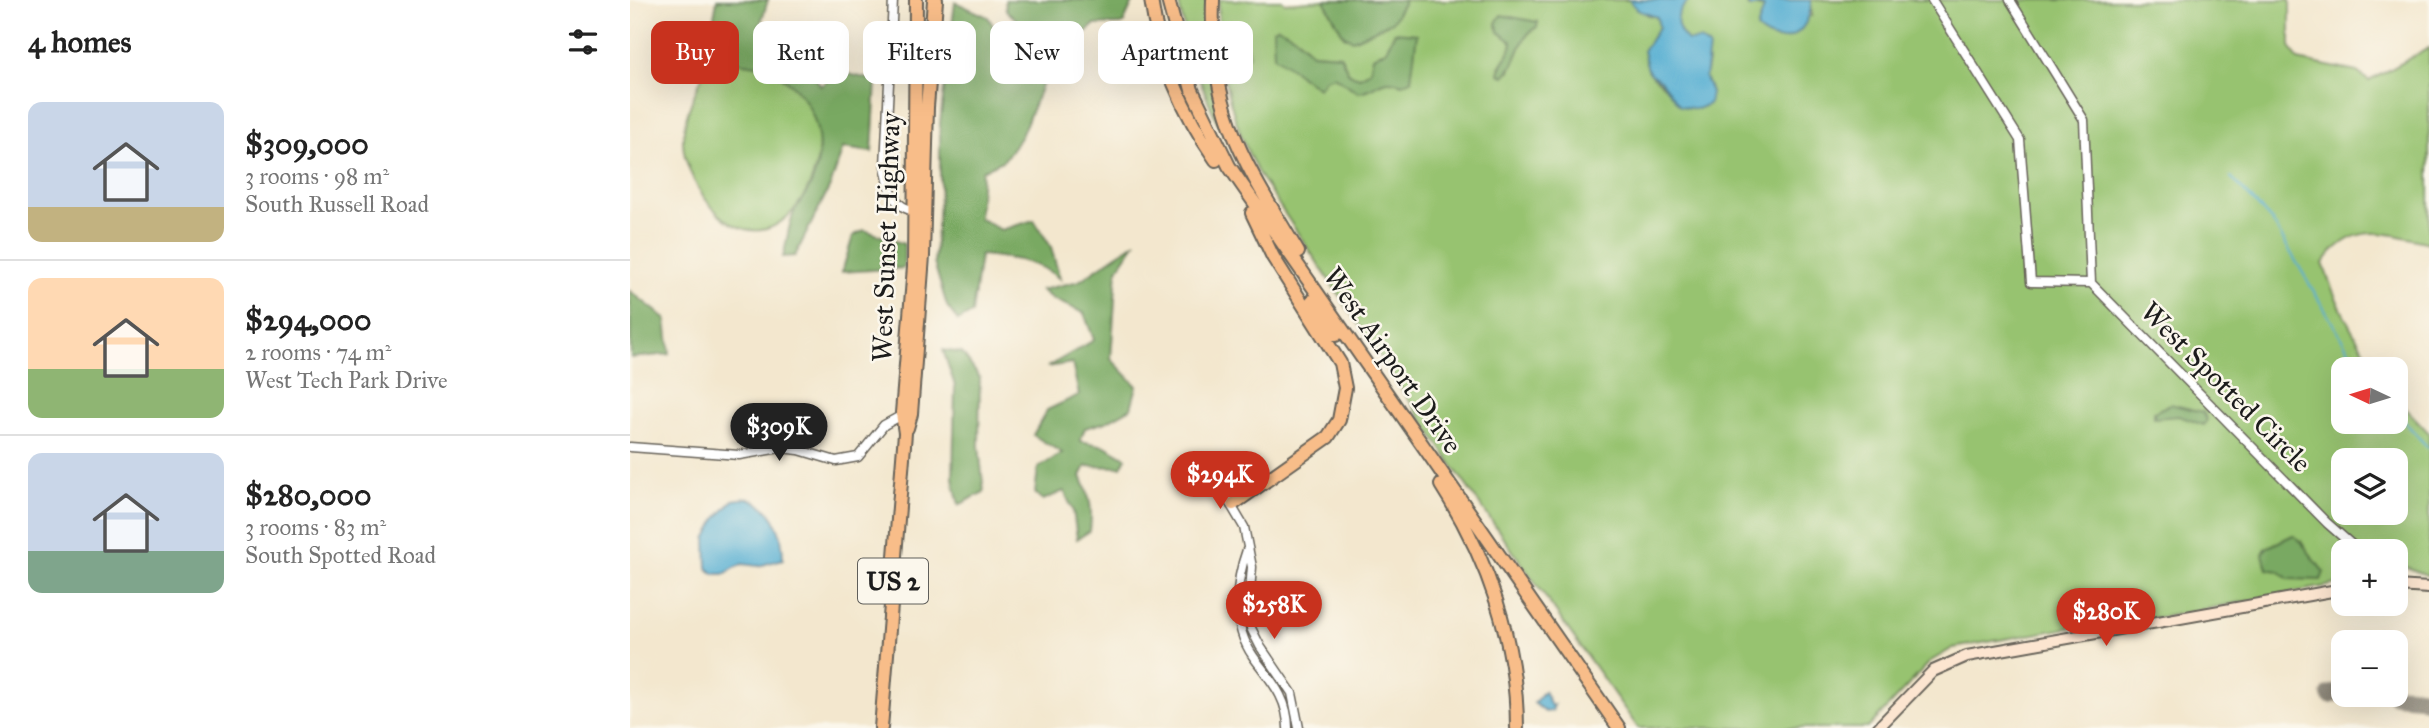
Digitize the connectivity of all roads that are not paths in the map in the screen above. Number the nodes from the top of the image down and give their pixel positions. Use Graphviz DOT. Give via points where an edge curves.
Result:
graph roads {
  1 [pos="893,0"];
  2 [pos="916,0"];
  3 [pos="937,0"];
  4 [pos="1151,0"];
  5 [pos="1159,0"];
  6 [pos="1168,0"];
  7 [pos="1213,0"];
  8 [pos="1932,0"];
  9 [pos="2010,0"];
  10 [pos="935,21"];
  11 [pos="929,84"];
  12 [pos="1216,160"];
  13 [pos="920,211"];
  14 [pos="1252,213"];
  15 [pos="2091,283"];
  16 [pos="1338,323"];
  17 [pos="907,414"];
  18 [pos="630,447"];
  19 [pos="1209,468"];
  20 [pos="1233,504"];
  21 [pos="2344,539"];
  22 [pos="1247,550"];
  23 [pos="2408,585"];
  24 [pos="2429,588"];
  25 [pos="2331,591"];
  26 [pos="1251,628"];
  27 [pos="1241,630"];
  28 [pos="1294,700"];
  29 [pos="1284,703"];
  30 [pos="881,728"];
  31 [pos="1288,728"];
  32 [pos="1299,728"];
  33 [pos="1517,728"];
  34 [pos="1619,728"];
  35 [pos="1878,728"];
  1 -- 13 [label="street" via="885,166 896,203"];
  2 -- 13 [label="main road, West Sunset Highway / US 2"];
  3 -- 10 [label="highway, US 2"];
  4 -- 12 [label="main road" via="1171,74 1200,137"];
  5 -- 12 [label="main road, West Airport Drive" via="1178,75"];
  6 -- 16 [label="main road, West Airport Drive" via="1184,67 1216,143"];
  7 -- 16 [label="main road" via="1215,74 1231,130 1249,171"];
  8 -- 15 [label="street" via="2020,140 2031,282"];
  9 -- 15 [label="street" via="2084,120"];
  11 -- 13 [label="main road, West Sunset Highway / US 2"];
  12 -- 14 [label="main road, West Airport Drive"];
  13 -- 17 [label="main road, West Sunset Highway / US 2"];
  14 -- 20 [label="main road" via="1273,257 1339,363 1345,388 1339,421 1328,437"];
  14 -- 33 [label="main road, West Airport Drive" via="1442,486 1471,537 1505,630"];
  15 -- 21 [label="street, West Spotted Circle"];
  16 -- 34 [label="main road, West Airport Drive"];
  17 -- 18 [label="street" via="884,425 858,457 836,461 780,448 739,454"];
  17 -- 30 [label="main road, West Sunset Highway / US 2"];
  19 -- 20 [label="street"];
  20 -- 22 [label="street" via="1244,527"];
  22 -- 26 [label="street" via="1252,567"];
  22 -- 27 [label="street" via="1238,603"];
  23 -- 24 [label="main road"];
  25 -- 35 [label="main road" via="1968,656 1933,671"];
  26 -- 27 [label="street"];
  26 -- 28 [label="street"];
  27 -- 29 [label="street"];
  28 -- 29 [label="street"];
  28 -- 32 [label="street"];
  29 -- 31 [label="street"];
}
